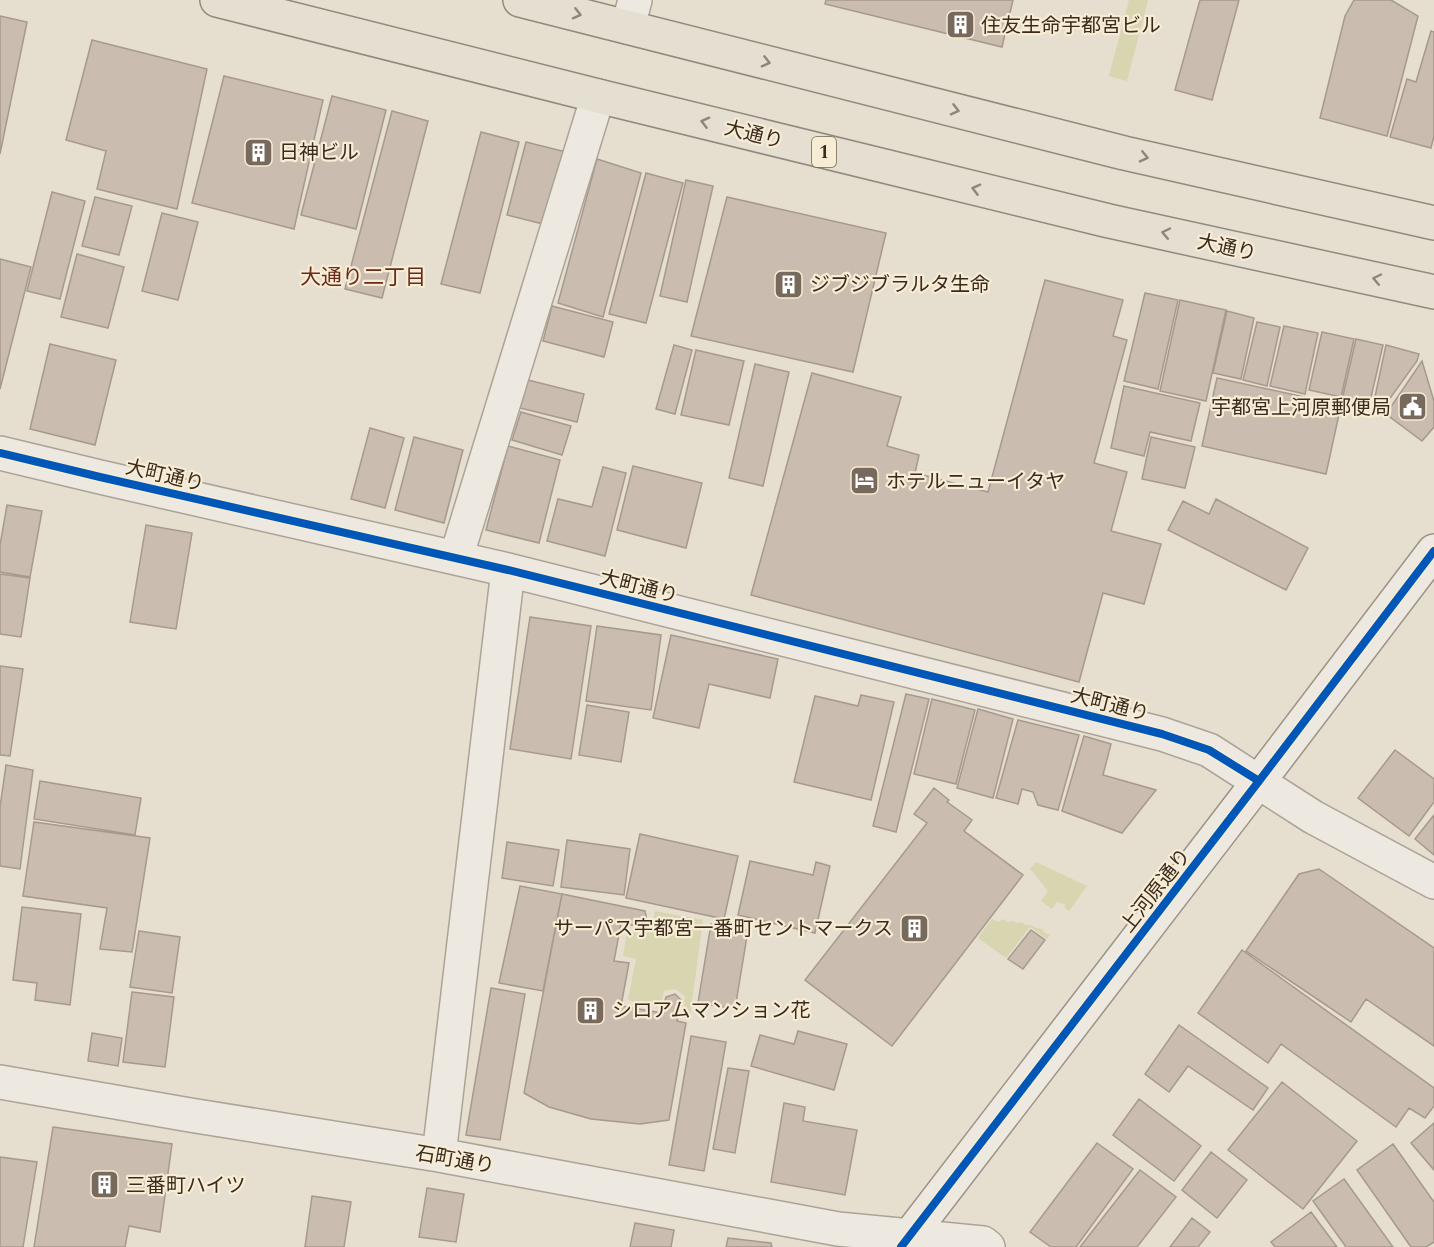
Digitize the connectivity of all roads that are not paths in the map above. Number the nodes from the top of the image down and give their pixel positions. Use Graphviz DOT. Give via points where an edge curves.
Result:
graph roads {
  1 [pos="217,0"];
  2 [pos="520,0"];
  3 [pos="632,14"];
  4 [pos="598,96"];
  5 [pos="1434,223"];
  6 [pos="1434,292"];
  7 [pos="0,453"];
  8 [pos="1434,551"];
  9 [pos="456,558"];
  10 [pos="508,570"];
  11 [pos="1260,781"];
  12 [pos="1434,882"];
  13 [pos="0,1082"];
  14 [pos="439,1155"];
  15 [pos="906,1241"];
  16 [pos="988,1247"];
  1 -- 4 [label="main road, 大通り / 1"];
  2 -- 3 [label="main road, one-way"];
  3 -- 5 [label="main road, one-way" via="1124,153"];
  6 -- 4 [label="main road, 大通り / 1, one-way" via="1109,221"];
  4 -- 9 [label="street"];
  7 -- 9 [label="street, 大町通り"];
  8 -- 11 [label="street, 上河原通り"];
  9 -- 10 [label="street, 大町通り"];
  10 -- 11 [label="street, 大町通り" via="1162,734 1209,750"];
  10 -- 14 [label="street"];
  11 -- 12 [label="street, 大町通り" via="1313,817"];
  11 -- 15 [label="street, 上河原通り"];
  13 -- 14 [label="street, 石町通り"];
  14 -- 15 [label="street, 石町通り"];
  15 -- 16 [label="street, 石町通り" via="983,1243"];
}
